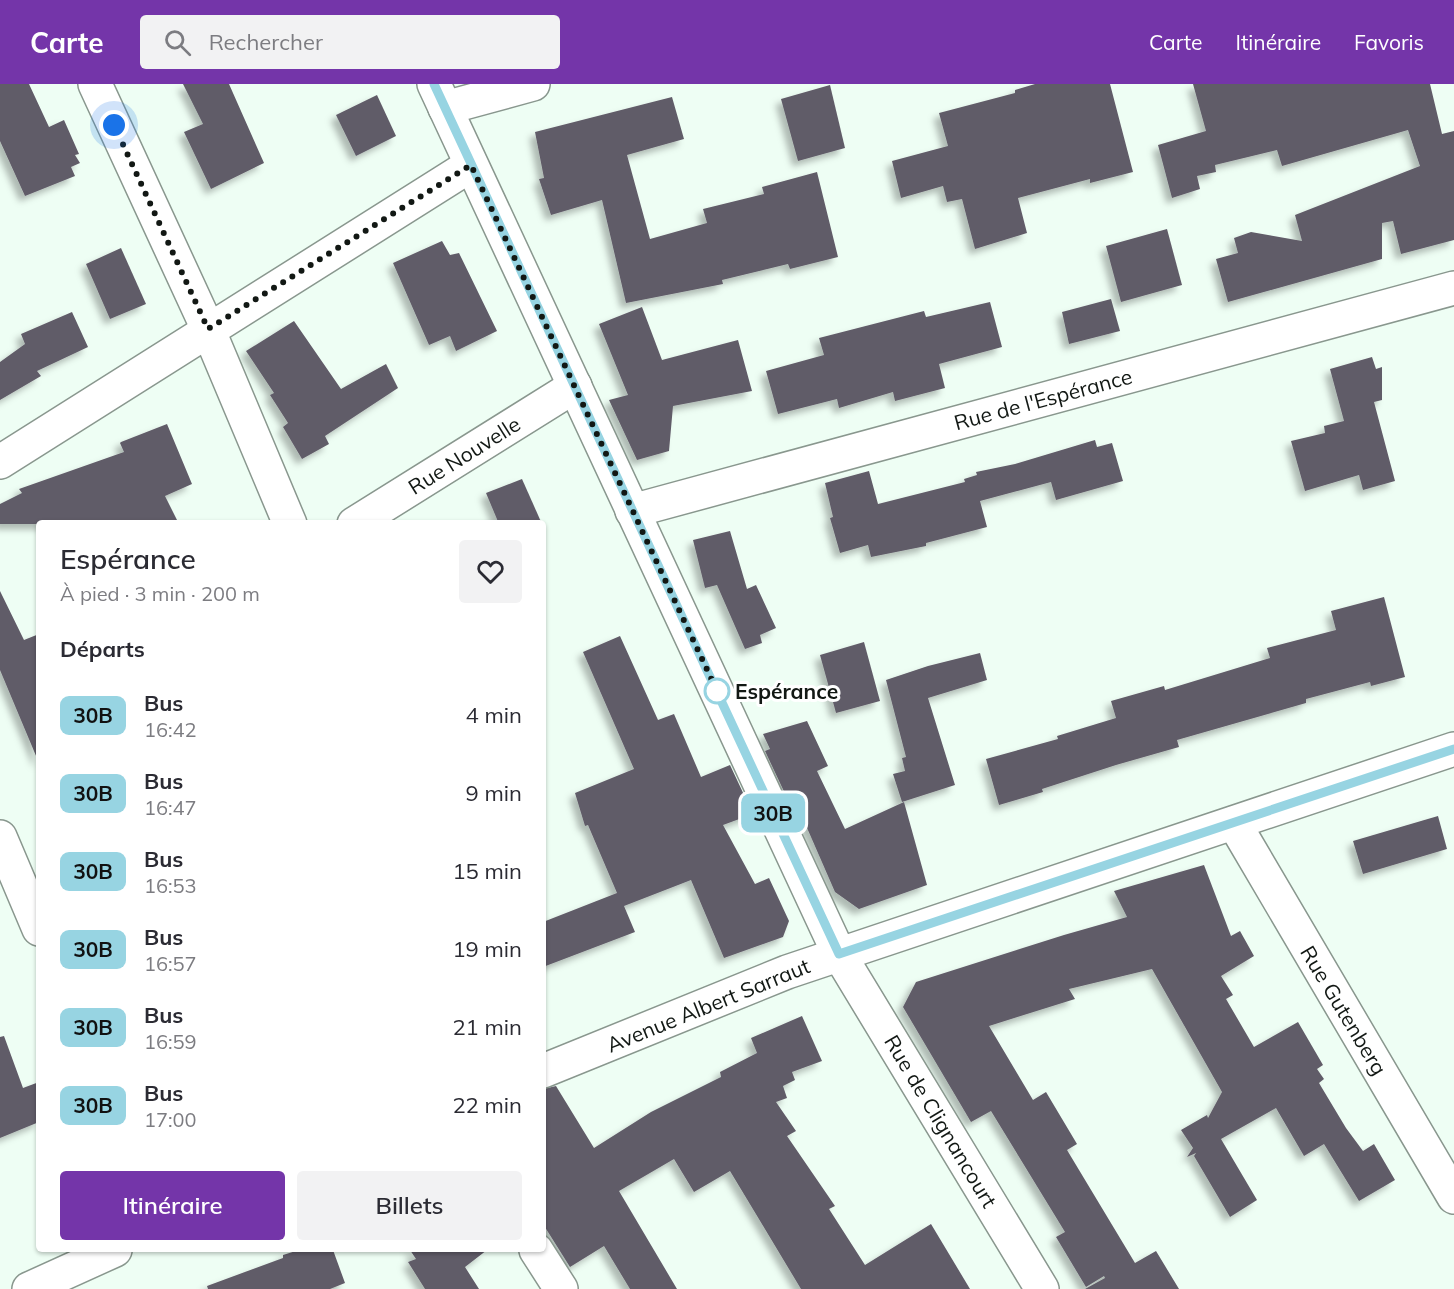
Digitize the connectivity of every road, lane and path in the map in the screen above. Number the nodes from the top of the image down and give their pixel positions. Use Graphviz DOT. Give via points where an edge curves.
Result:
graph roads {
  1 [pos="95,84"];
  2 [pos="533,84"];
  3 [pos="439,96"];
  4 [pos="471,165"];
  5 [pos="1454,288"];
  6 [pos="208,329"];
  7 [pos="575,386"];
  8 [pos="0,462"];
  9 [pos="632,510"];
  10 [pos="289,520"];
  11 [pos="360,520"];
  12 [pos="1454,749"];
  13 [pos="1234,824"];
  14 [pos="0,837"];
  15 [pos="36,921"];
  16 [pos="839,954"];
  17 [pos="546,1070"];
  18 [pos="1454,1197"];
  19 [pos="111,1252"];
  20 [pos="537,1252"];
  21 [pos="35,1288"];
  22 [pos="561,1289"];
  23 [pos="1042,1289"];
  1 -- 6 [label="street"];
  2 -- 3 [label="street"];
  3 -- 4 [label="street, Rue de Clignancourt"];
  4 -- 6 [label="street"];
  4 -- 7 [label="street, Rue de Clignancourt"];
  5 -- 9 [label="street, Rue de l'Espérance"];
  6 -- 8 [label="street"];
  6 -- 10 [label="street"];
  7 -- 9 [label="street, Rue de Clignancourt"];
  7 -- 11 [label="street, Rue Nouvelle"];
  9 -- 16 [label="street, Rue de Clignancourt"];
  12 -- 13 [label="street, Avenue Albert Sarraut"];
  13 -- 16 [label="street, Avenue Albert Sarraut"];
  13 -- 18 [label="street, Rue Gutenberg"];
  14 -- 15 [label="street"];
  16 -- 17 [label="street, Avenue Albert Sarraut"];
  16 -- 23 [label="street, Rue de Clignancourt"];
  19 -- 21 [label="street"];
  20 -- 22 [label="street"];
}
